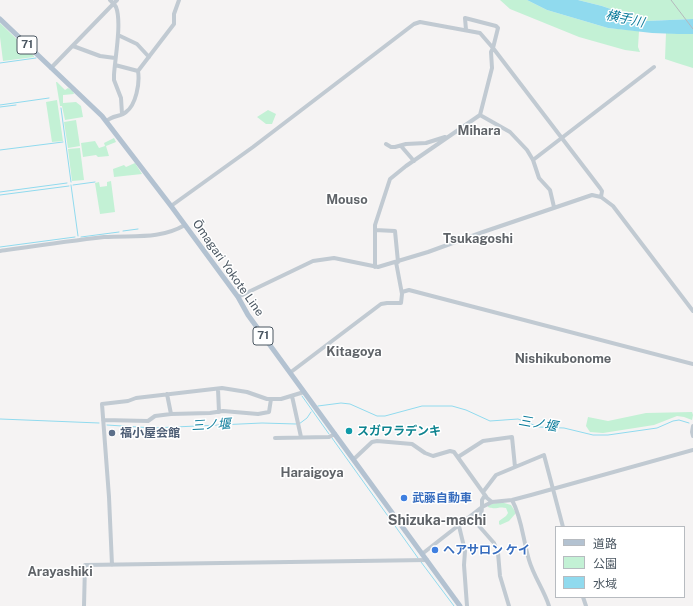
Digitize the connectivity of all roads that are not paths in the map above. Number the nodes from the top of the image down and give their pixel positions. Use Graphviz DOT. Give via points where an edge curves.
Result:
graph roads {
  1 [pos="110,0"];
  2 [pos="117,0"];
  3 [pos="179,0"];
  4 [pos="113,4"];
  5 [pos="0,19"];
  6 [pos="466,30"];
  7 [pos="118,35"];
  8 [pos="72,46"];
  9 [pos="493,48"];
  10 [pos="149,57"];
  11 [pos="115,58"];
  12 [pos="115,65"];
  13 [pos="654,67"];
  14 [pos="51,68"];
  15 [pos="138,71"];
  16 [pos="122,114"];
  17 [pos="480,115"];
  18 [pos="107,121"];
  19 [pos="451,135"];
  20 [pos="562,138"];
  21 [pos="386,144"];
  22 [pos="401,146"];
  23 [pos="533,160"];
  24 [pos="414,161"];
  25 [pos="601,197"];
  26 [pos="172,206"];
  27 [pos="554,208"];
  28 [pos="185,225"];
  29 [pos="375,230"];
  30 [pos="0,251"];
  31 [pos="397,262"];
  32 [pos="375,267"];
  33 [pos="402,292"];
  34 [pos="238,297"];
  35 [pos="693,311"];
  36 [pos="693,364"];
  37 [pos="291,372"];
  38 [pos="218,389"];
  39 [pos="304,392"];
  40 [pos="167,394"];
  41 [pos="292,396"];
  42 [pos="271,399"];
  43 [pos="219,412"];
  44 [pos="171,414"];
  45 [pos="103,420"];
  46 [pos="693,426"];
  47 [pos="335,434"];
  48 [pos="693,436"];
  49 [pos="301,437"];
  50 [pos="275,438"];
  51 [pos="693,450"];
  52 [pos="458,457"];
  53 [pos="354,459"];
  54 [pos="515,467"];
  55 [pos="553,489"];
  56 [pos="484,493"];
  57 [pos="512,500"];
  58 [pos="492,502"];
  59 [pos="482,507"];
  60 [pos="458,526"];
  61 [pos="563,526"];
  62 [pos="422,554"];
  63 [pos="427,560"];
  64 [pos="112,565"];
  65 [pos="549,605"];
  66 [pos="84,606"];
  67 [pos="460,606"];
  68 [pos="467,606"];
  69 [pos="509,606"];
  70 [pos="543,606"];
  1 -- 4 [label="street"];
  2 -- 4 [label="street"];
  3 -- 10 [label="street" via="174,14 174,24"];
  4 -- 7 [label="street" via="117,13"];
  4 -- 8 [label="street"];
  5 -- 14 [label="main road, Ōmagari Yokote Line / 71"];
  6 -- 9 [label="street" via="480,33"];
  6 -- 9 [label="street" via="465,18 496,26 498,28"];
  6 -- 26 [label="street" via="420,22 414,24"];
  7 -- 10 [label="street" via="137,44"];
  7 -- 11 [label="street"];
  8 -- 11 [label="street" via="100,56"];
  8 -- 14 [label="street"];
  9 -- 17 [label="street" via="492,68"];
  9 -- 20 [label="street"];
  10 -- 15 [label="street"];
  11 -- 12 [label="street"];
  12 -- 15 [label="street"];
  12 -- 16 [label="street" via="114,80 121,98"];
  13 -- 20 [label="street"];
  14 -- 18 [label="main road, Ōmagari Yokote Line / 71"];
  15 -- 16 [label="street" via="139,83 135,98 126,113"];
  16 -- 18 [label="street" via="110,117"];
  17 -- 19 [label="street"];
  17 -- 23 [label="street" via="510,132"];
  18 -- 26 [label="main road, Ōmagari Yokote Line / 71"];
  19 -- 22 [label="street" via="426,143"];
  19 -- 24 [label="street"];
  20 -- 23 [label="street"];
  20 -- 25 [label="street" via="602,191"];
  21 -- 22 [label="street" via="391,147"];
  22 -- 24 [label="street"];
  23 -- 27 [label="street" via="540,178 550,190"];
  24 -- 29 [label="street" via="390,179"];
  25 -- 27 [label="street" via="592,195"];
  25 -- 35 [label="street" via="612,206"];
  26 -- 28 [label="main road, Ōmagari Yokote Line / 71"];
  27 -- 31 [label="street"];
  28 -- 30 [label="street" via="156,236 104,237"];
  28 -- 34 [label="main road, Ōmagari Yokote Line / 71"];
  29 -- 31 [label="street" via="395,232"];
  29 -- 32 [label="street"];
  31 -- 32 [label="street"];
  31 -- 33 [label="street"];
  32 -- 34 [label="street" via="325,258 295,269"];
  33 -- 36 [label="street" via="409,290"];
  33 -- 37 [label="street" via="401,303 381,304"];
  34 -- 37 [label="main road, Ōmagari Yokote Line / 71" via="248,315"];
  37 -- 39 [label="main road, Ōmagari Yokote Line / 71"];
  38 -- 40 [label="street"];
  38 -- 42 [label="street" via="247,392"];
  38 -- 43 [label="street"];
  39 -- 41 [label="street"];
  39 -- 47 [label="main road, Ōmagari Yokote Line / 71"];
  40 -- 44 [label="street"];
  40 -- 45 [label="street" via="102,404"];
  41 -- 42 [label="street"];
  41 -- 49 [label="street"];
  42 -- 43 [label="street" via="269,412 266,413"];
  43 -- 44 [label="street"];
  44 -- 45 [label="street" via="155,416 148,422"];
  45 -- 64 [label="street"];
  46 -- 48 [label="street"];
  47 -- 49 [label="street" via="329,437"];
  47 -- 53 [label="main road, Ōmagari Yokote Line / 71"];
  49 -- 50 [label="street"];
  51 -- 55 [label="street"];
  52 -- 53 [label="street" via="450,451 432,456 412,444 377,441 372,442"];
  52 -- 54 [label="street" via="483,441 512,437"];
  52 -- 56 [label="street"];
  53 -- 62 [label="main road, Ōmagari Yokote Line / 71"];
  54 -- 55 [label="street" via="544,455"];
  54 -- 56 [label="street" via="496,475"];
  55 -- 57 [label="street"];
  55 -- 61 [label="street"];
  56 -- 58 [label="street"];
  56 -- 59 [label="street"];
  57 -- 58 [label="street"];
  57 -- 65 [label="street" via="517,509 533,573"];
  58 -- 59 [label="street"];
  59 -- 60 [label="street"];
  59 -- 69 [label="street" via="479,526 494,543 498,553 500,576"];
  60 -- 62 [label="street"];
  60 -- 68 [label="street" via="465,551"];
  62 -- 63 [label="main road, Ōmagari Yokote Line / 71"];
  63 -- 64 [label="street"];
  63 -- 67 [label="main road, Ōmagari Yokote Line / 71"];
  64 -- 66 [label="street" via="85,565"];
  65 -- 70 [label="street"];
}
